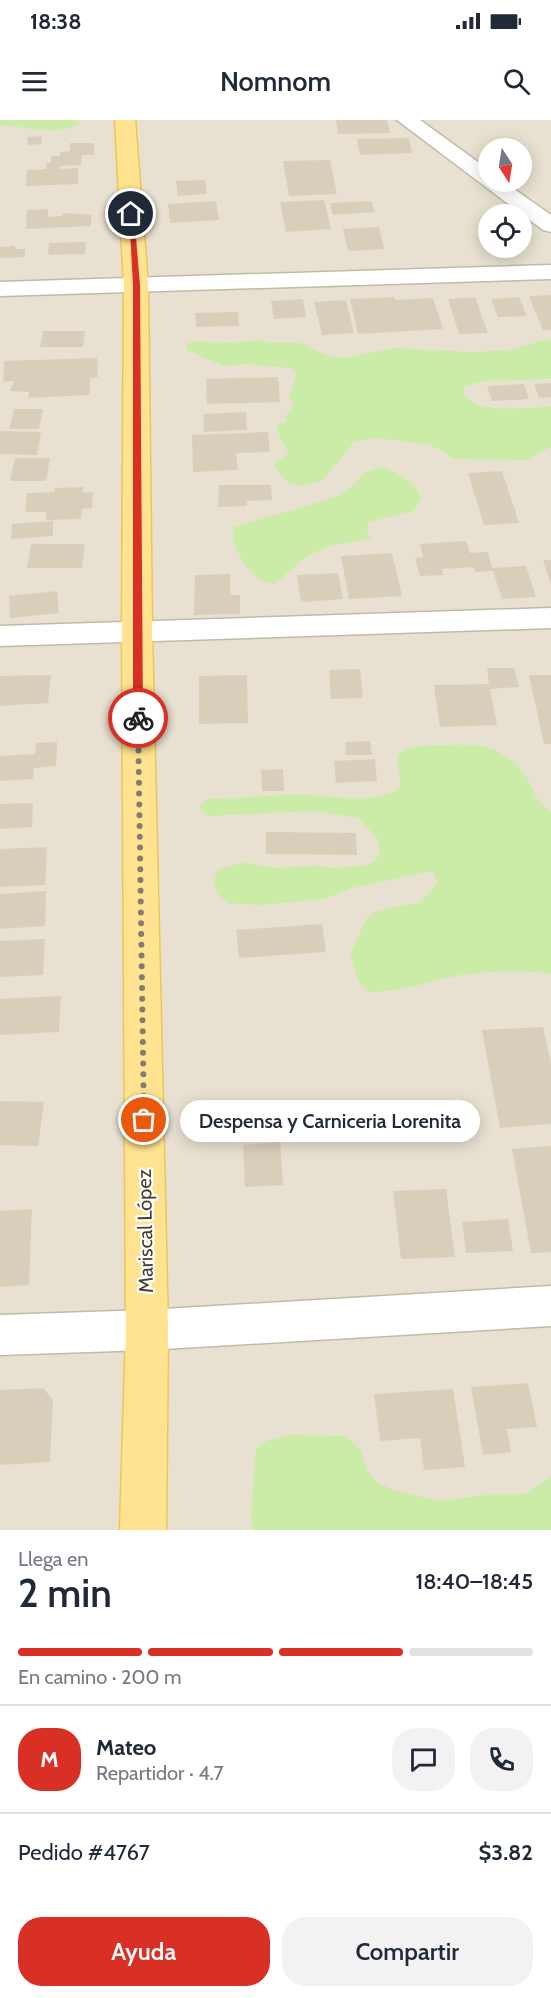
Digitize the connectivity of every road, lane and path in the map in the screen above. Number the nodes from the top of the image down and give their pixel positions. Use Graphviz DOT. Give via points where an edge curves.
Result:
graph roads {
  1 [pos="125,120"];
  2 [pos="407,120"];
  3 [pos="478,172"];
  4 [pos="505,192"];
  5 [pos="551,225"];
  6 [pos="551,272"];
  7 [pos="136,285"];
  8 [pos="0,289"];
  9 [pos="551,618"];
  10 [pos="137,632"];
  11 [pos="0,636"];
  12 [pos="551,1306"];
  13 [pos="147,1330"];
  14 [pos="0,1335"];
  15 [pos="143,1530"];
  1 -- 7 [label="main road, Mariscal López"];
  2 -- 3 [label="street"];
  4 -- 5 [label="street"];
  6 -- 7 [label="street"];
  7 -- 8 [label="street"];
  7 -- 10 [label="main road, Mariscal López"];
  9 -- 10 [label="street"];
  10 -- 11 [label="street"];
  10 -- 13 [label="main road, Mariscal López"];
  12 -- 13 [label="street"];
  13 -- 14 [label="street"];
  13 -- 15 [label="main road, Mariscal López"];
}
